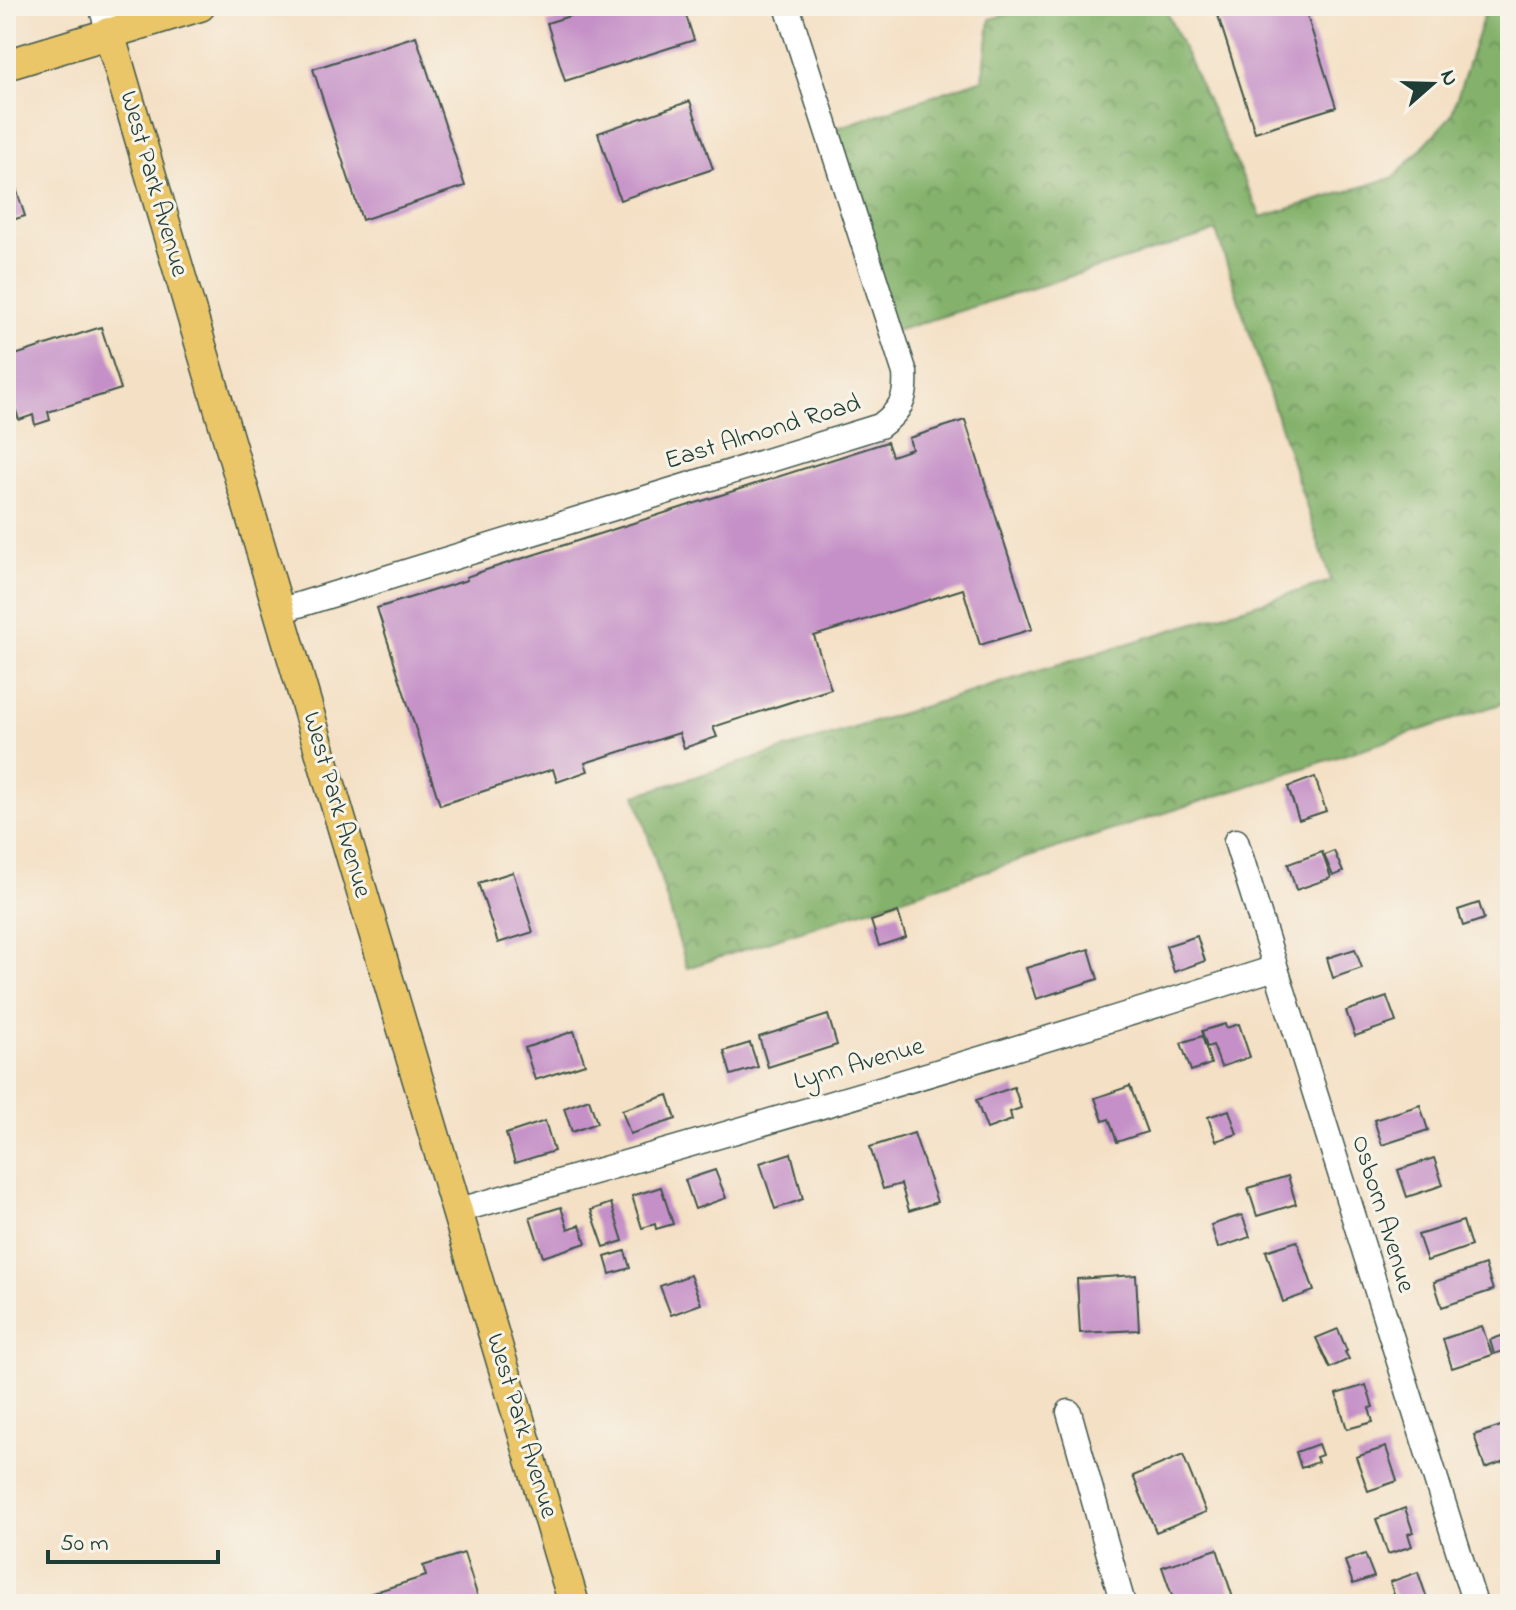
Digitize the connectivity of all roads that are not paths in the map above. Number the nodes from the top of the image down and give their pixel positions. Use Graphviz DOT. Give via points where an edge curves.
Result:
graph roads {
  1 [pos="200,6"];
  2 [pos="787,6"];
  3 [pos="105,20"];
  4 [pos="6,65"];
  5 [pos="279,611"];
  6 [pos="1236,841"];
  7 [pos="1275,968"];
  8 [pos="456,1211"];
  9 [pos="1069,1412"];
  10 [pos="574,1604"];
  11 [pos="1123,1604"];
  12 [pos="1475,1604"];
  1 -- 3 [label="main road"];
  2 -- 5 [label="street, East Almond Road" via="905,373 906,390 892,417 852,435"];
  3 -- 4 [label="main road"];
  3 -- 5 [label="main road, West Park Avenue"];
  5 -- 8 [label="main road, West Park Avenue"];
  6 -- 7 [label="street, Osborn Avenue"];
  7 -- 8 [label="street, Lynn Avenue"];
  7 -- 12 [label="street, Osborn Avenue"];
  8 -- 10 [label="main road, West Park Avenue"];
  9 -- 11 [label="street"];
}
